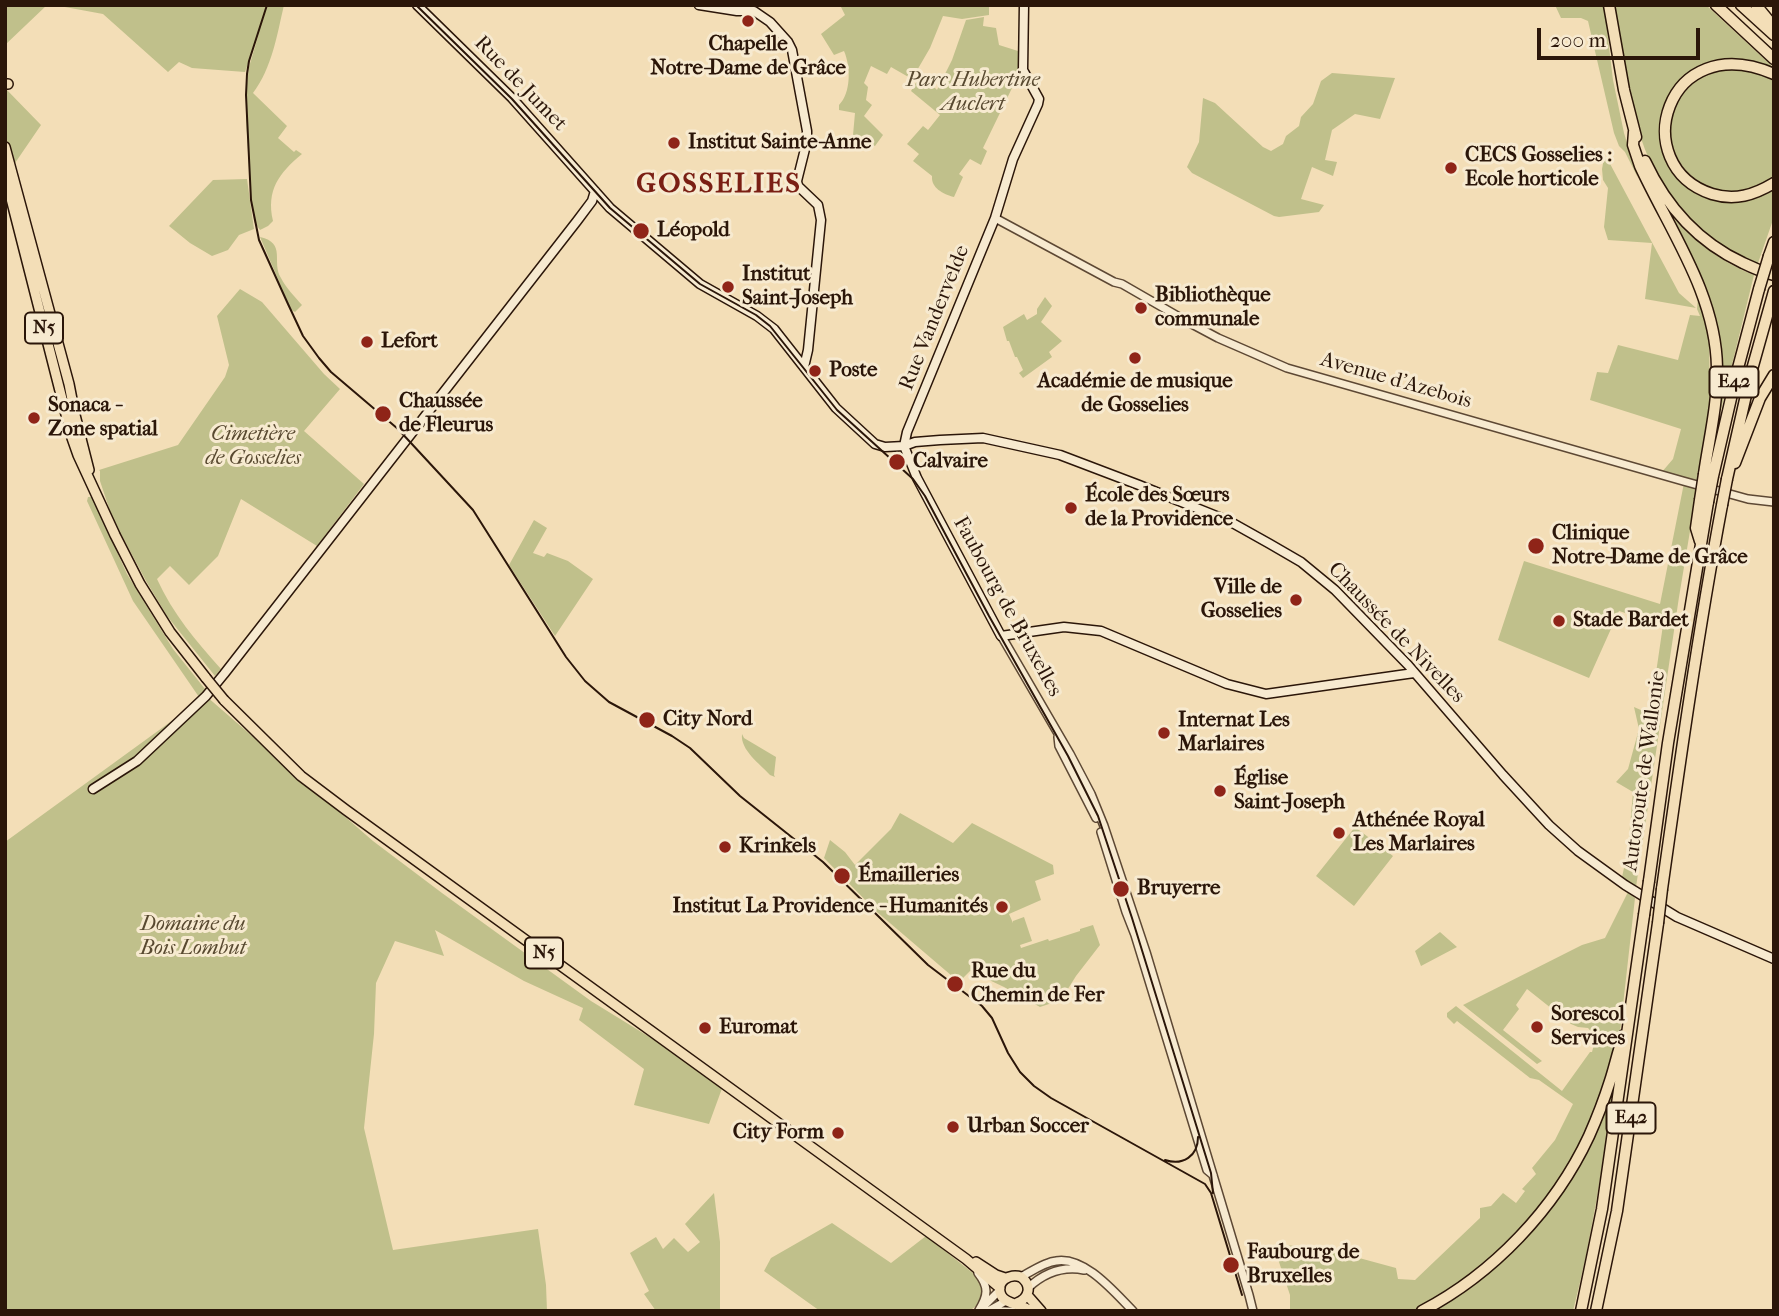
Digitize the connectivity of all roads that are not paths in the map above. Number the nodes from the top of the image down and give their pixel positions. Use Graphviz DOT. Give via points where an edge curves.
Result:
graph roads {
  1 [pos="417,5"];
  2 [pos="699,5"];
  3 [pos="1024,5"];
  4 [pos="1609,5"];
  5 [pos="1716,5"];
  6 [pos="1741,5"];
  7 [pos="1756,5"];
  8 [pos="1774,27"];
  9 [pos="1774,35"];
  10 [pos="1774,59"];
  11 [pos="1774,74"];
  12 [pos="1634,132"];
  13 [pos="5,147"];
  14 [pos="5,175"];
  15 [pos="1774,183"];
  16 [pos="595,191"];
  17 [pos="995,218"];
  18 [pos="1774,242"];
  19 [pos="1774,275"];
  20 [pos="1773,292"];
  21 [pos="804,367"];
  22 [pos="1774,374"];
  23 [pos="880,446"];
  24 [pos="904,446"];
  25 [pos="1709,475"];
  26 [pos="90,478"];
  27 [pos="1727,479"];
  28 [pos="1774,502"];
  29 [pos="1002,637"];
  30 [pos="1415,673"];
  31 [pos="93,789"];
  32 [pos="1774,959"];
  33 [pos="1629,1022"];
  34 [pos="966,1259"];
  35 [pos="1088,1270"];
  36 [pos="1021,1277"];
  37 [pos="1005,1279"];
  38 [pos="1000,1289"];
  39 [pos="1028,1291"];
  40 [pos="1006,1301"];
  41 [pos="1015,1307"];
  42 [pos="979,1310"];
  43 [pos="988,1311"];
  44 [pos="1000,1311"];
  45 [pos="1031,1311"];
  46 [pos="1041,1311"];
  47 [pos="1133,1311"];
  48 [pos="1252,1311"];
  49 [pos="1422,1311"];
  50 [pos="1581,1311"];
  51 [pos="1596,1311"];
  1 -- 16 [label="main road, Rue de Jumet" via="512,99"];
  2 -- 21 [label="main road" via="754,11 792,50 807,131 796,181 821,213"];
  3 -- 17 [label="main road, Rue Vandervelde" via="1023,70 1039,99 1013,159"];
  4 -- 12 [label="highway"];
  5 -- 10 [label="highway"];
  6 -- 9 [label="highway"];
  7 -- 8 [label="highway"];
  11 -- 15 [label="highway" via="1731,64 1705,68 1672,99 1665,136 1675,167 1704,191 1747,196"];
  12 -- 19 [label="highway" via="1656,183 1682,219 1729,256"];
  12 -- 25 [label="highway" via="1640,166 1711,316 1717,369"];
  13 -- 26 [label="main road, N5"];
  14 -- 26 [label="main road, N5" via="72,438"];
  16 -- 21 [label="main road, Rue de Jumet" via="707,289 770,324"];
  16 -- 31 [label="main road" via="562,241 212,688 137,761"];
  17 -- 24 [label="main road, Rue Vandervelde"];
  17 -- 28 [label="street, Avenue d'Azebois" via="1218,338 1287,368 1681,481"];
  18 -- 25 [label="highway, E42, bridge"];
  20 -- 27 [label="highway, Autoroute de Wallonie / E42"];
  21 -- 23 [label="main road, Rue de Jumet" via="839,411"];
  22 -- 27 [label="highway"];
  23 -- 24 [label="main road, Chaussée de Nivelles"];
  24 -- 29 [label="main road, Faubourg de Bruxelles"];
  24 -- 30 [label="main road, Chaussée de Nivelles" via="983,438 1060,455 1229,521 1301,562 1335,590"];
  25 -- 33 [label="highway, Autoroute de Wallonie / E42, bridge" via="1696,528 1700,544"];
  26 -- 34 [label="main road, N5, bridge" via="115,536 170,632 224,700 301,776"];
  27 -- 51 [label="highway, Autoroute de Wallonie / E42, bridge" via="1686,718 1619,1198"];
  29 -- 30 [label="main road" via="1064,627 1101,631 1227,684 1266,694"];
  29 -- 48 [label="street, Faubourg de Bruxelles" via="1064,743 1107,833"];
  30 -- 32 [label="main road, Chaussée de Nivelles" via="1503,775 1578,851 1677,917"];
  33 -- 49 [label="highway" via="1592,1128 1558,1189 1497,1258"];
  33 -- 50 [label="highway, Autoroute de Wallonie / E42" via="1602,1209"];
  34 -- 37 [label="main road, N5"];
  34 -- 38 [label="main road, N5"];
  34 -- 42 [label="street" via="986,1290"];
  35 -- 36 [label="street" via="1071,1261 1054,1261"];
  35 -- 39 [label="street" via="1060,1269 1036,1280"];
  35 -- 47 [label="street"];
  36 -- 37 [label="main road"];
  36 -- 39 [label="main road"];
  37 -- 38 [label="main road"];
  38 -- 40 [label="main road, N5"];
  38 -- 42 [label="street"];
  39 -- 41 [label="main road"];
  39 -- 46 [label="main road"];
  40 -- 41 [label="main road"];
  40 -- 43 [label="street"];
  41 -- 44 [label="street"];
  41 -- 45 [label="main road"];
}
